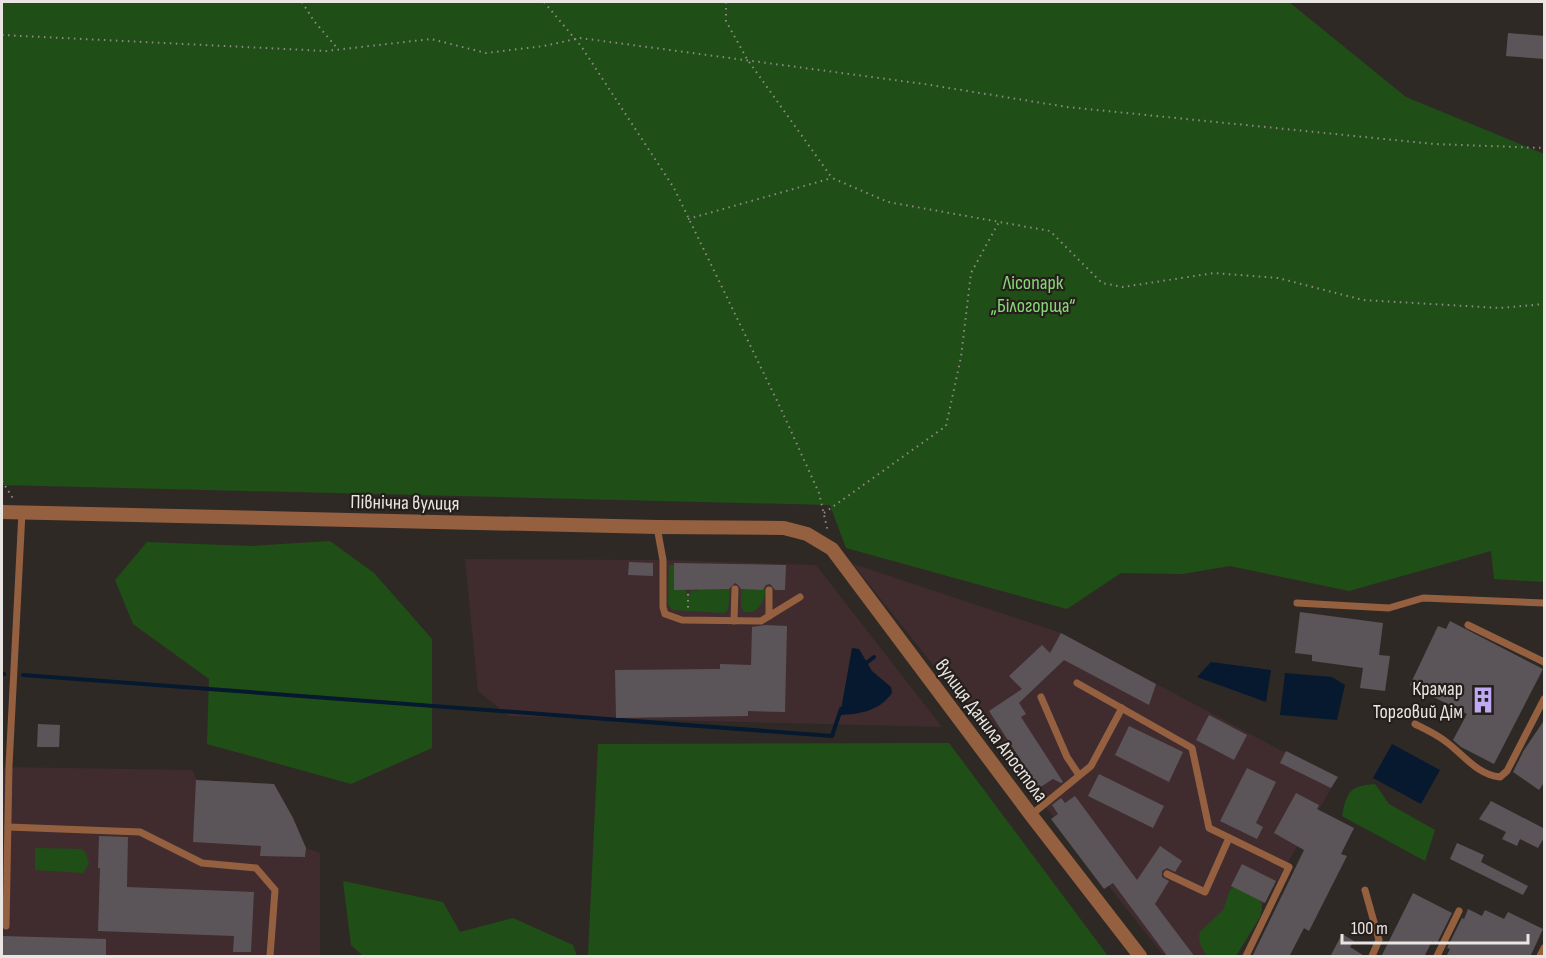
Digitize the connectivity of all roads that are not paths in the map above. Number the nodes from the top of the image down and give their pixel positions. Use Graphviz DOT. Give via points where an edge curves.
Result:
graph roads {
  1 [pos="2,512"];
  2 [pos="22,512"];
  3 [pos="657,527"];
  4 [pos="807,534"];
  5 [pos="735,589"];
  6 [pos="770,590"];
  7 [pos="800,597"];
  8 [pos="1297,603"];
  9 [pos="1545,603"];
  10 [pos="770,616"];
  11 [pos="734,621"];
  12 [pos="1468,625"];
  13 [pos="1545,662"];
  14 [pos="1077,683"];
  15 [pos="1041,698"];
  16 [pos="1545,699"];
  17 [pos="1122,708"];
  18 [pos="1415,724"];
  19 [pos="1080,775"];
  20 [pos="1031,815"];
  21 [pos="8,827"];
  22 [pos="1229,838"];
  23 [pos="1167,874"];
  24 [pos="1365,891"];
  25 [pos="1459,911"];
  26 [pos="6,926"];
  27 [pos="1545,948"];
  28 [pos="270,957"];
  29 [pos="1140,957"];
  30 [pos="1246,957"];
  31 [pos="1372,957"];
  32 [pos="1437,957"];
  33 [pos="1540,957"];
  1 -- 2 [label="street, Північна вулиця"];
  2 -- 3 [label="street, Північна вулиця"];
  2 -- 21 [label="lane"];
  3 -- 4 [label="street, Північна вулиця" via="784,528"];
  3 -- 11 [label="lane" via="665,614 678,620"];
  4 -- 20 [label="street, вулиця Данила Апостола" via="832,549"];
  5 -- 11 [label="lane"];
  6 -- 10 [label="lane"];
  7 -- 10 [label="lane"];
  8 -- 9 [label="lane" via="1389,608 1423,598"];
  10 -- 11 [label="lane" via="761,621"];
  12 -- 13 [label="lane"];
  14 -- 17 [label="lane"];
  15 -- 19 [label="lane" via="1067,757"];
  16 -- 18 [label="lane" via="1507,771 1500,777 1491,776"];
  17 -- 19 [label="lane" via="1091,766"];
  17 -- 22 [label="lane" via="1192,748 1209,828"];
  19 -- 20 [label="lane"];
  20 -- 29 [label="street, вулиця Данила Апостола"];
  21 -- 26 [label="lane"];
  21 -- 28 [label="lane" via="140,832 202,863 256,868 274,890"];
  22 -- 23 [label="lane" via="1205,892"];
  22 -- 30 [label="lane" via="1289,867"];
  24 -- 31 [label="lane" via="1379,940"];
  25 -- 32 [label="lane"];
  27 -- 33 [label="lane"];
}
